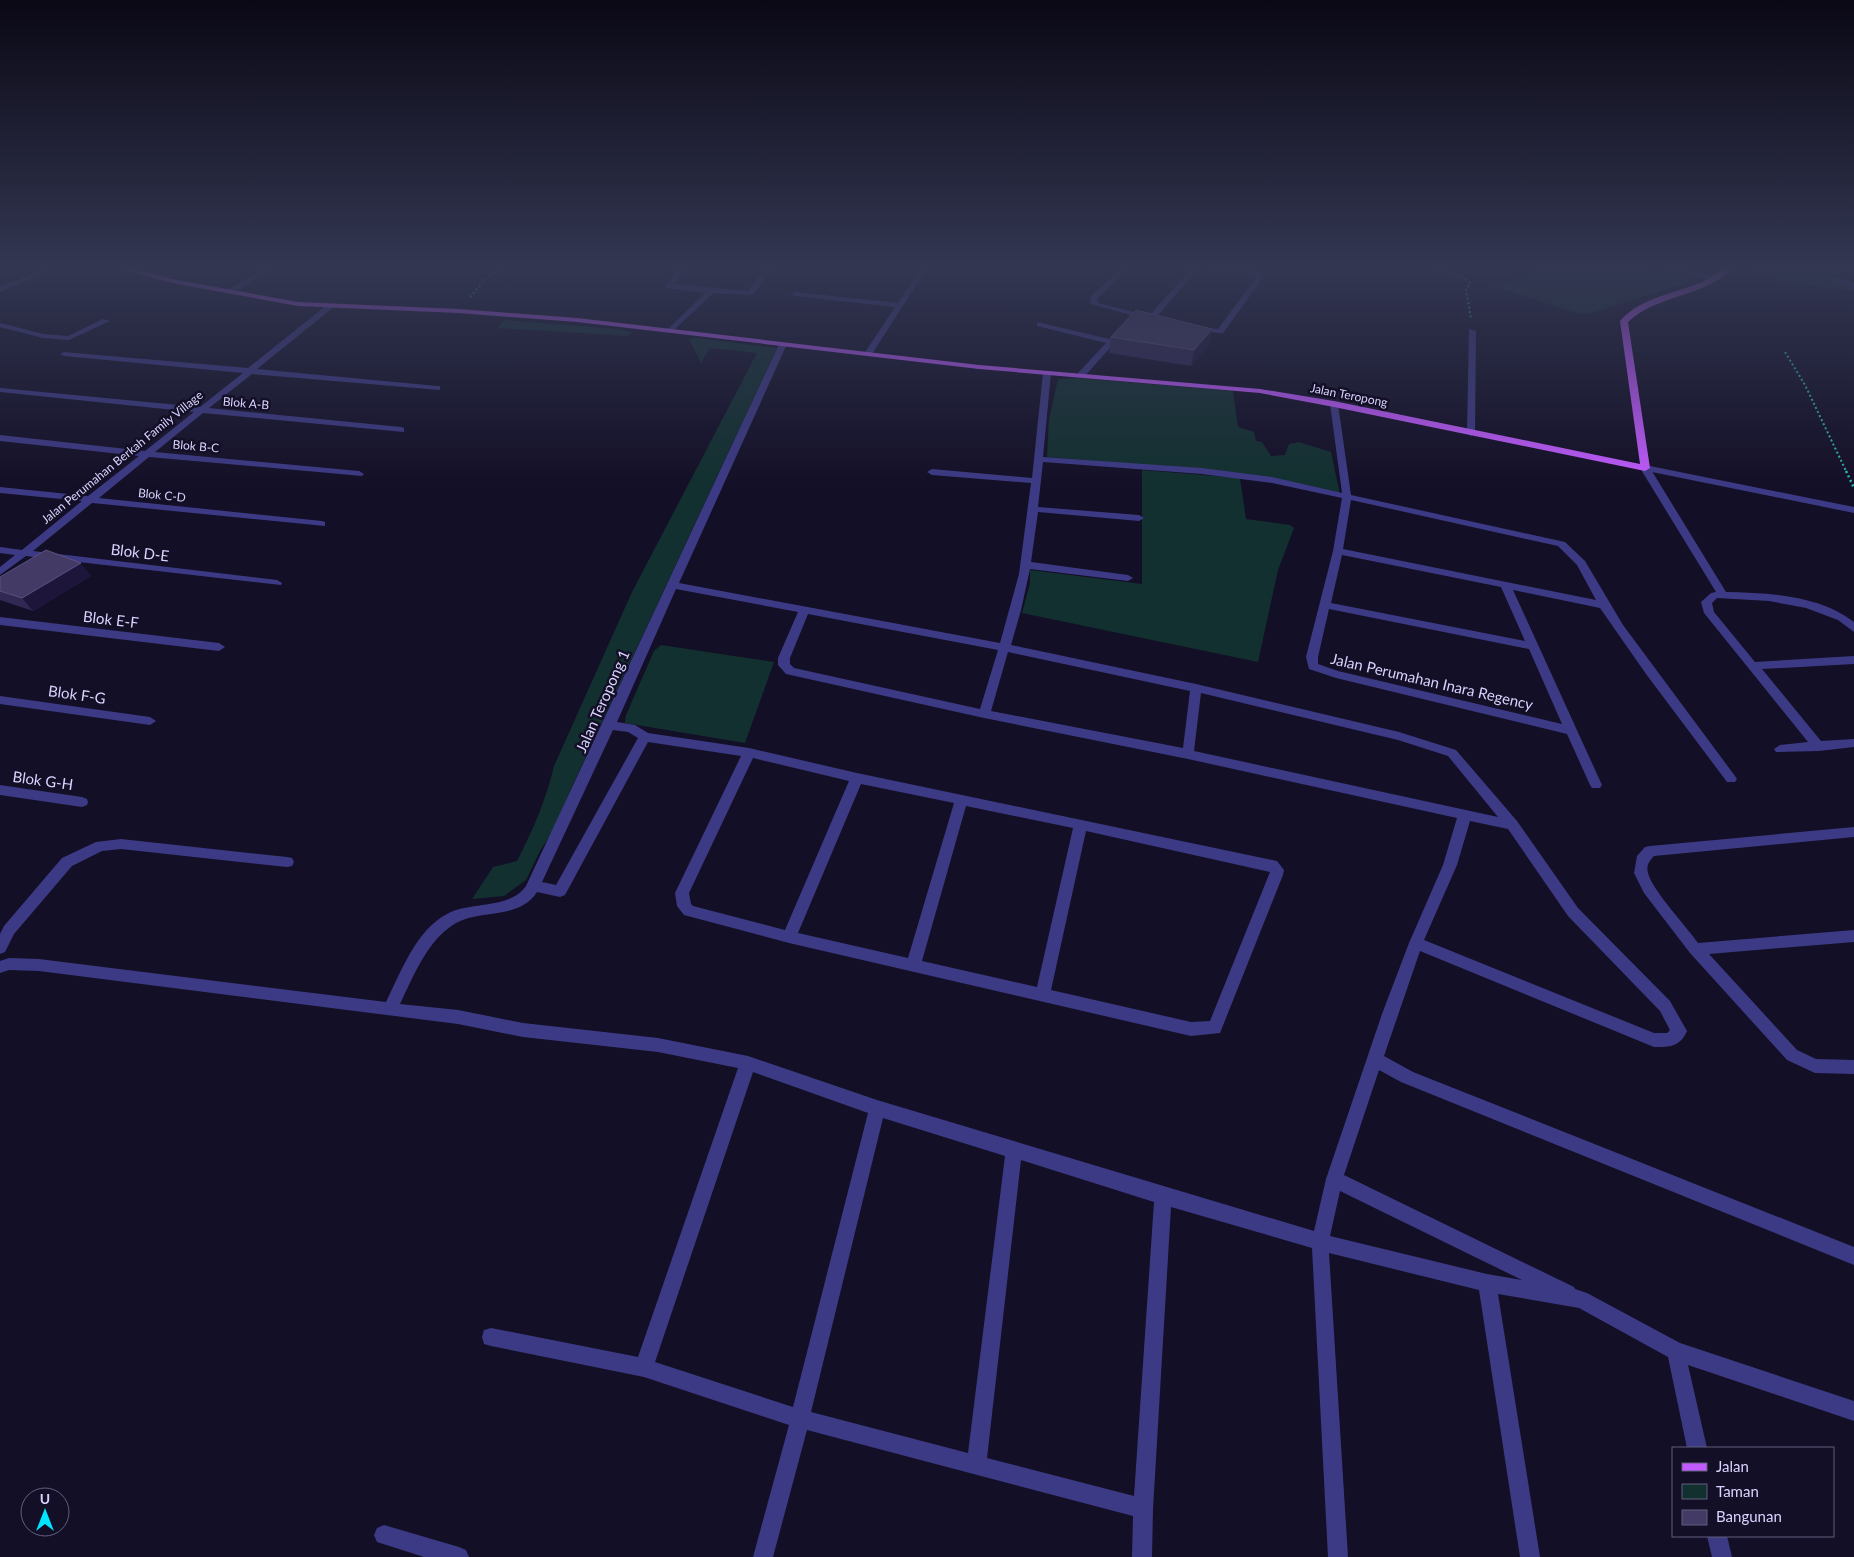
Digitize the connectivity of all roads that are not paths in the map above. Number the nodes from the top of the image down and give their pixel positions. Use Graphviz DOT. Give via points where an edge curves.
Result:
graph roads {
  1 [pos="288,341"];
  2 [pos="756,341"];
  3 [pos="876,341"];
  4 [pos="1106,341"];
  5 [pos="1472,341"];
  6 [pos="1627,341"];
  7 [pos="1111,342"];
  8 [pos="782,344"];
  9 [pos="64,354"];
  10 [pos="868,354"];
  11 [pos="249,372"];
  12 [pos="1047,373"];
  13 [pos="1081,375"];
  14 [pos="437,388"];
  15 [pos="0,390"];
  16 [pos="1334,404"];
  17 [pos="200,411"];
  18 [pos="400,430"];
  19 [pos="1471,433"];
  20 [pos="0,438"];
  21 [pos="146,454"];
  22 [pos="1040,459"];
  23 [pos="1645,468"];
  24 [pos="932,472"];
  25 [pos="359,474"];
  26 [pos="1036,481"];
  27 [pos="0,490"];
  28 [pos="1347,498"];
  29 [pos="90,500"];
  30 [pos="1033,509"];
  31 [pos="1854,510"];
  32 [pos="1139,518"];
  33 [pos="322,524"];
  34 [pos="0,550"];
  35 [pos="1338,551"];
  36 [pos="24,553"];
  37 [pos="1026,565"];
  38 [pos="0,572"];
  39 [pos="1128,578"];
  40 [pos="278,583"];
  41 [pos="672,584"];
  42 [pos="1505,584"];
  43 [pos="1723,595"];
  44 [pos="1325,605"];
  45 [pos="1604,605"];
  46 [pos="804,611"];
  47 [pos="0,621"];
  48 [pos="1854,628"];
  49 [pos="219,646"];
  50 [pos="1533,646"];
  51 [pos="1005,648"];
  52 [pos="1854,660"];
  53 [pos="1754,666"];
  54 [pos="1196,688"];
  55 [pos="0,700"];
  56 [pos="984,714"];
  57 [pos="150,721"];
  58 [pos="610,725"];
  59 [pos="1570,730"];
  60 [pos="644,737"];
  61 [pos="1854,743"];
  62 [pos="1819,747"];
  63 [pos="1780,749"];
  64 [pos="749,753"];
  65 [pos="1188,754"];
  66 [pos="857,778"];
  67 [pos="1731,779"];
  68 [pos="1596,785"];
  69 [pos="0,790"];
  70 [pos="962,799"];
  71 [pos="82,802"];
  72 [pos="1465,814"];
  73 [pos="1081,824"];
  74 [pos="1512,825"];
  75 [pos="1854,832"];
  76 [pos="287,862"];
  77 [pos="533,886"];
  78 [pos="1854,936"];
  79 [pos="789,937"];
  80 [pos="1416,944"];
  81 [pos="0,948"];
  82 [pos="1695,949"];
  83 [pos="913,966"];
  84 [pos="0,967"];
  85 [pos="1042,996"];
  86 [pos="390,1010"];
  87 [pos="1376,1059"];
  88 [pos="748,1062"];
  89 [pos="1854,1067"];
  90 [pos="877,1108"];
  91 [pos="1014,1151"];
  92 [pos="1334,1179"];
  93 [pos="1163,1196"];
  94 [pos="1320,1242"];
  95 [pos="1854,1256"];
  96 [pos="1487,1283"];
  97 [pos="1581,1299"];
  98 [pos="491,1337"];
  99 [pos="1676,1352"];
  100 [pos="644,1368"];
  101 [pos="1854,1411"];
  102 [pos="800,1419"];
  103 [pos="1698,1447"];
  104 [pos="976,1466"];
  105 [pos="1143,1509"];
  106 [pos="384,1535"];
  107 [pos="1717,1537"];
  108 [pos="459,1557"];
  109 [pos="763,1557"];
  110 [pos="1142,1557"];
  111 [pos="1338,1557"];
  112 [pos="1530,1557"];
  113 [pos="1722,1557"];
  1 -- 11 [label="street, Jalan Perumahan Berkah Family Village"];
  2 -- 8 [label="main road, Jalan Teropong"];
  3 -- 10 [label="street"];
  4 -- 7 [label="street"];
  5 -- 19 [label="street"];
  6 -- 23 [label="main road"];
  7 -- 13 [label="street"];
  8 -- 10 [label="main road, Jalan Teropong"];
  8 -- 41 [label="street, Jalan Teropong 1"];
  9 -- 11 [label="street"];
  10 -- 12 [label="main road, Jalan Teropong"];
  11 -- 14 [label="street"];
  11 -- 17 [label="street, Jalan Perumahan Berkah Family Village"];
  12 -- 13 [label="main road, Jalan Teropong"];
  12 -- 22 [label="street"];
  13 -- 16 [label="main road, Jalan Teropong" via="1260,391"];
  15 -- 17 [label="street, Blok A-B"];
  16 -- 19 [label="main road, Jalan Teropong"];
  16 -- 28 [label="street, Jalan Perumahan Inara Regency"];
  17 -- 18 [label="street, Blok A-B"];
  17 -- 21 [label="street, Jalan Perumahan Berkah Family Village"];
  19 -- 23 [label="main road, Jalan Teropong"];
  20 -- 21 [label="street, Blok B-C"];
  21 -- 25 [label="street, Blok B-C"];
  21 -- 29 [label="street, Jalan Perumahan Berkah Family Village"];
  22 -- 26 [label="street"];
  22 -- 28 [label="street" via="1202,471 1272,480"];
  23 -- 31 [label="street"];
  23 -- 43 [label="street"];
  24 -- 26 [label="street"];
  26 -- 30 [label="street"];
  27 -- 29 [label="street, Blok C-D"];
  28 -- 35 [label="street, Jalan Perumahan Inara Regency"];
  28 -- 45 [label="street" via="1561,544 1577,557"];
  29 -- 33 [label="street, Blok C-D"];
  29 -- 36 [label="street, Jalan Perumahan Berkah Family Village"];
  30 -- 32 [label="street"];
  30 -- 37 [label="street"];
  34 -- 36 [label="street, Blok D-E"];
  35 -- 42 [label="street"];
  35 -- 44 [label="street, Jalan Perumahan Inara Regency"];
  36 -- 38 [label="street, Jalan Perumahan Berkah Family Village"];
  36 -- 40 [label="street, Blok D-E"];
  37 -- 39 [label="street"];
  37 -- 51 [label="street"];
  41 -- 46 [label="street"];
  41 -- 58 [label="street, Jalan Teropong 1"];
  42 -- 45 [label="street"];
  42 -- 50 [label="street"];
  43 -- 48 [label="street" via="1780,600 1820,609 1840,617"];
  43 -- 53 [label="street" via="1708,598 1709,613"];
  44 -- 50 [label="street"];
  44 -- 59 [label="street, Jalan Perumahan Inara Regency" via="1312,657 1313,666"];
  45 -- 67 [label="street"];
  46 -- 51 [label="street"];
  46 -- 56 [label="street" via="784,658 784,665 790,671"];
  47 -- 49 [label="street, Blok E-F"];
  50 -- 59 [label="street"];
  51 -- 54 [label="street"];
  51 -- 56 [label="street"];
  52 -- 53 [label="street"];
  53 -- 62 [label="street"];
  54 -- 65 [label="street"];
  54 -- 74 [label="street" via="1399,736 1452,753"];
  55 -- 57 [label="street, Blok F-G"];
  56 -- 65 [label="street"];
  58 -- 60 [label="street" via="631,728"];
  58 -- 77 [label="street, Jalan Teropong 1"];
  59 -- 68 [label="street"];
  60 -- 64 [label="street"];
  60 -- 77 [label="street" via="560,891"];
  61 -- 62 [label="street"];
  62 -- 63 [label="street"];
  64 -- 66 [label="street"];
  64 -- 79 [label="street" via="682,893 682,900 689,911"];
  65 -- 72 [label="street"];
  66 -- 70 [label="street"];
  66 -- 79 [label="street"];
  69 -- 71 [label="street, Blok G-H"];
  70 -- 73 [label="street"];
  70 -- 83 [label="street"];
  72 -- 74 [label="street"];
  72 -- 80 [label="street" via="1450,865"];
  73 -- 85 [label="street"];
  73 -- 85 [label="street" via="1264,863 1277,870 1215,1028 1191,1029"];
  74 -- 80 [label="street" via="1573,912 1665,1006 1679,1031 1671,1040 1654,1040"];
  75 -- 82 [label="street" via="1650,851 1642,860 1641,873"];
  76 -- 81 [label="street" via="121,844 102,846 67,862 9,930"];
  77 -- 86 [label="street, Jalan Teropong 1" via="527,895 505,908 463,915 446,922 414,960"];
  78 -- 82 [label="street"];
  79 -- 83 [label="street"];
  80 -- 87 [label="street"];
  82 -- 89 [label="street" via="1792,1055 1815,1066"];
  83 -- 85 [label="street"];
  84 -- 86 [label="street" via="9,964 39,965"];
  86 -- 88 [label="street" via="458,1017 523,1030 658,1045"];
  87 -- 92 [label="street"];
  87 -- 95 [label="street" via="1407,1077"];
  88 -- 90 [label="street"];
  88 -- 100 [label="street"];
  90 -- 91 [label="street"];
  90 -- 102 [label="street"];
  91 -- 93 [label="street"];
  91 -- 104 [label="street"];
  92 -- 94 [label="street"];
  92 -- 97 [label="street"];
  93 -- 94 [label="street"];
  93 -- 105 [label="street"];
  94 -- 96 [label="street"];
  94 -- 111 [label="street"];
  96 -- 97 [label="street"];
  96 -- 112 [label="street"];
  97 -- 99 [label="street"];
  98 -- 100 [label="street"];
  99 -- 101 [label="street"];
  99 -- 103 [label="street"];
  100 -- 102 [label="street"];
  102 -- 104 [label="street"];
  102 -- 109 [label="street"];
  104 -- 105 [label="street"];
  105 -- 110 [label="street"];
  106 -- 108 [label="street"];
  107 -- 113 [label="street"];
}
